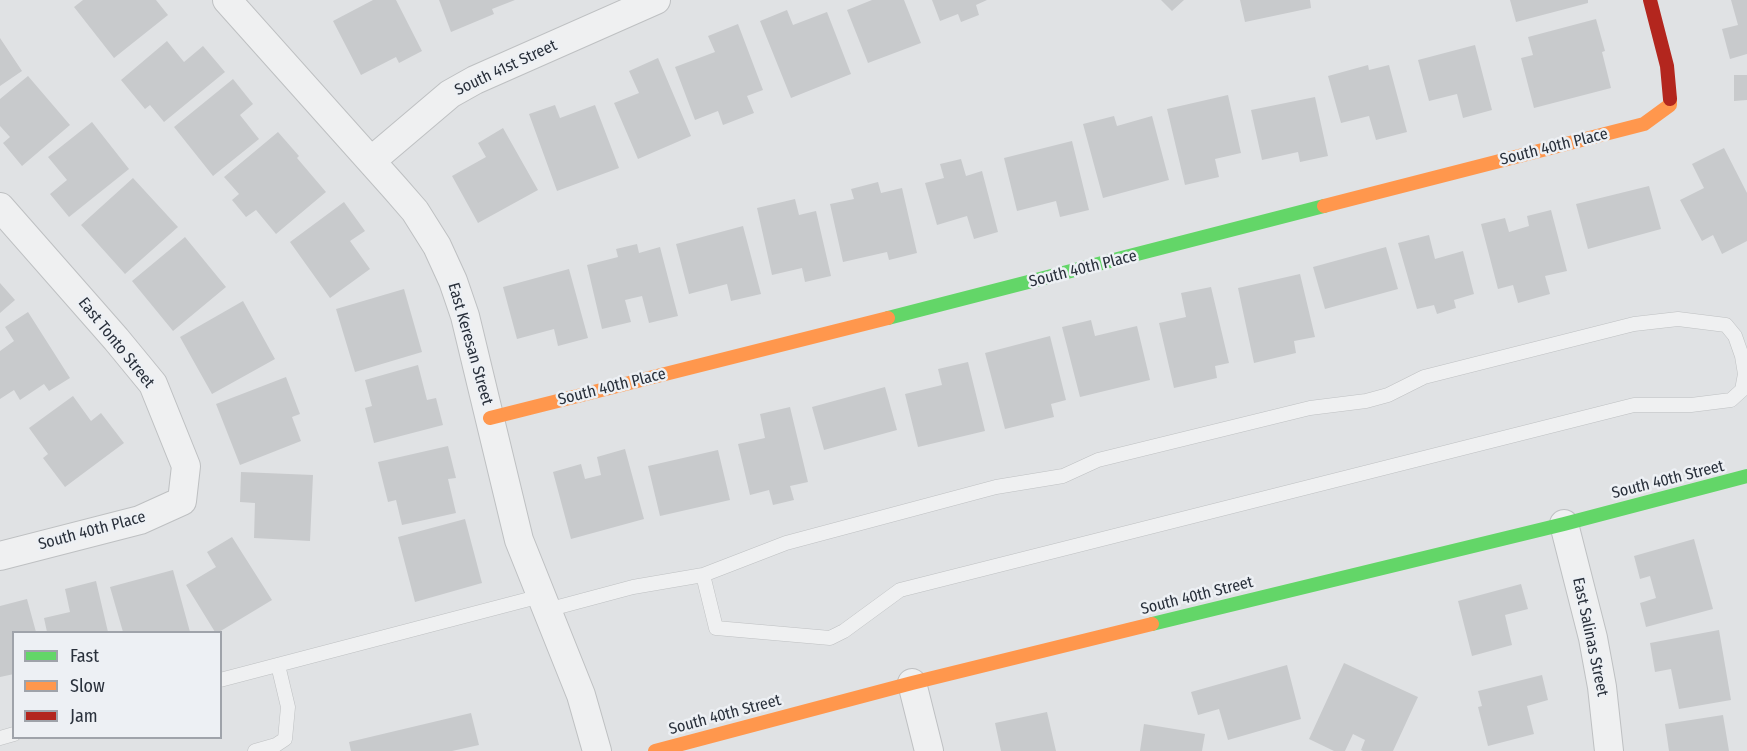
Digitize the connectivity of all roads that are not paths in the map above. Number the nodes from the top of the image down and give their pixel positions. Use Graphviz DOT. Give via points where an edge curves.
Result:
graph roads {
  1 [pos="227,0"];
  2 [pos="656,0"];
  3 [pos="1650,0"];
  4 [pos="371,161"];
  5 [pos="0,207"];
  6 [pos="490,418"];
  7 [pos="1747,476"];
  8 [pos="182,501"];
  9 [pos="1564,524"];
  10 [pos="0,556"];
  11 [pos="703,575"];
  12 [pos="544,603"];
  13 [pos="278,665"];
  14 [pos="222,679"];
  15 [pos="912,683"];
  16 [pos="255,751"];
  17 [pos="597,751"];
  18 [pos="655,751"];
  19 [pos="929,751"];
  20 [pos="1609,751"];
  1 -- 4 [label="street, East Keresan Street"];
  2 -- 4 [label="street, South 41st Street" via="450,94"];
  3 -- 6 [label="street, South 40th Place" via="1667,66 1670,105 1644,124"];
  4 -- 6 [label="street, East Keresan Street" via="415,211 453,280"];
  5 -- 8 [label="street, East Tonto Street" via="153,384 186,466"];
  6 -- 12 [label="street, East Keresan Street" via="519,540"];
  7 -- 9 [label="street, South 40th Street"];
  8 -- 10 [label="street, South 40th Place" via="140,520"];
  9 -- 15 [label="street, South 40th Street"];
  9 -- 20 [label="street, East Salinas Street" via="1593,638"];
  11 -- 11 [label="lane" via="786,543 996,487 1063,476 1098,460 1310,408 1366,401 1424,377 1634,324 1678,319 1726,325 1742,356 1742,390 1731,400 1634,405 900,590 830,638 716,628"];
  11 -- 12 [label="lane"];
  12 -- 13 [label="lane"];
  12 -- 17 [label="street, East Keresan Street" via="581,695"];
  13 -- 14 [label="lane"];
  13 -- 16 [label="lane" via="288,707 285,739"];
  15 -- 18 [label="street, South 40th Street"];
  15 -- 19 [label="street"];
}
